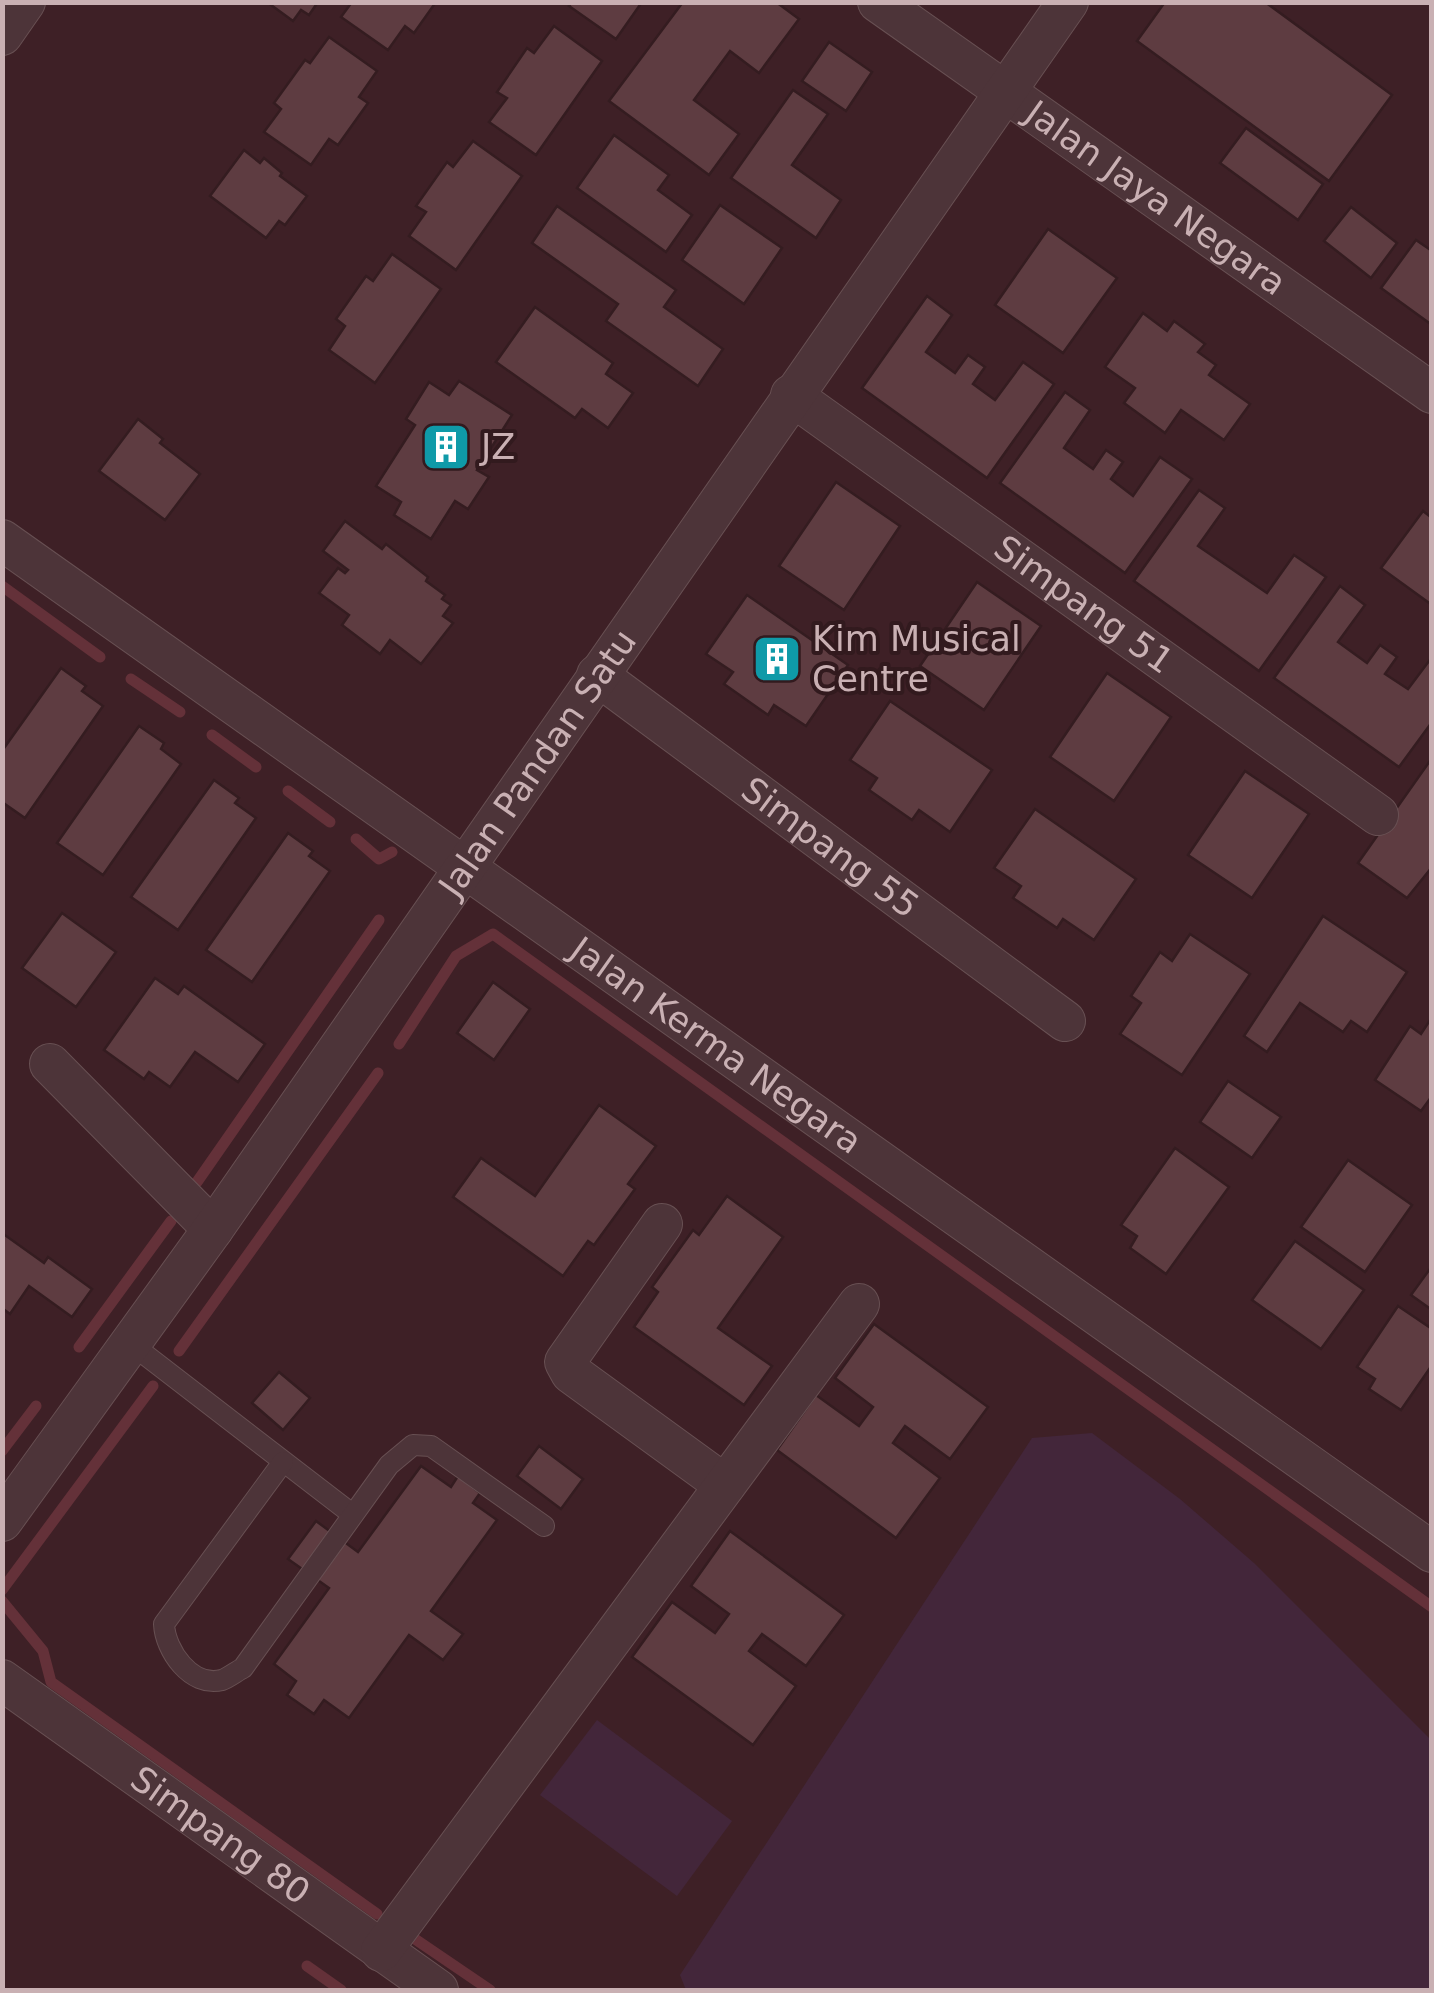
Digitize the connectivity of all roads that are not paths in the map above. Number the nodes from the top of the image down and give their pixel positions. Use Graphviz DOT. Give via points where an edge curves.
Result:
graph roads {
  1 [pos="26,2"];
  2 [pos="878,2"];
  3 [pos="1068,2"];
  4 [pos="2,35"];
  5 [pos="1004,92"];
  6 [pos="1432,393"];
  7 [pos="791,395"];
  8 [pos="2,540"];
  9 [pos="597,675"];
  10 [pos="1378,814"];
  11 [pos="466,867"];
  12 [pos="1065,1021"];
  13 [pos="50,1064"];
  14 [pos="662,1224"];
  15 [pos="212,1229"];
  16 [pos="859,1304"];
  17 [pos="130,1343"];
  18 [pos="283,1462"];
  19 [pos="725,1485"];
  20 [pos="352,1514"];
  21 [pos="2,1521"];
  22 [pos="544,1526"];
  23 [pos="1432,1552"];
  24 [pos="2,1680"];
  25 [pos="382,1950"];
  26 [pos="438,1990"];
  1 -- 4 [label="street"];
  2 -- 5 [label="street, Jalan Jaya Negara"];
  3 -- 5 [label="street, Jalan Pandan Satu"];
  5 -- 6 [label="street, Jalan Jaya Negara"];
  5 -- 7 [label="street, Jalan Pandan Satu"];
  7 -- 9 [label="street, Jalan Pandan Satu"];
  7 -- 10 [label="street, Simpang 51"];
  8 -- 11 [label="street, Jalan Kerma Negara"];
  9 -- 11 [label="street, Jalan Pandan Satu"];
  9 -- 12 [label="street, Simpang 55"];
  11 -- 15 [label="street, Jalan Pandan Satu"];
  11 -- 23 [label="street, Jalan Kerma Negara"];
  13 -- 15 [label="street"];
  14 -- 19 [label="street" via="565,1362"];
  15 -- 17 [label="street, Jalan Pandan Satu"];
  16 -- 19 [label="street"];
  17 -- 18 [label="lane"];
  17 -- 21 [label="street, Jalan Pandan Satu"];
  18 -- 20 [label="lane"];
  18 -- 20 [label="lane" via="164,1624 165,1637 189,1672 222,1680 243,1668"];
  19 -- 25 [label="street"];
  20 -- 22 [label="lane" via="400,1454 413,1445 431,1446"];
  24 -- 25 [label="street, Simpang 80"];
  25 -- 26 [label="street, Simpang 80"];
}
